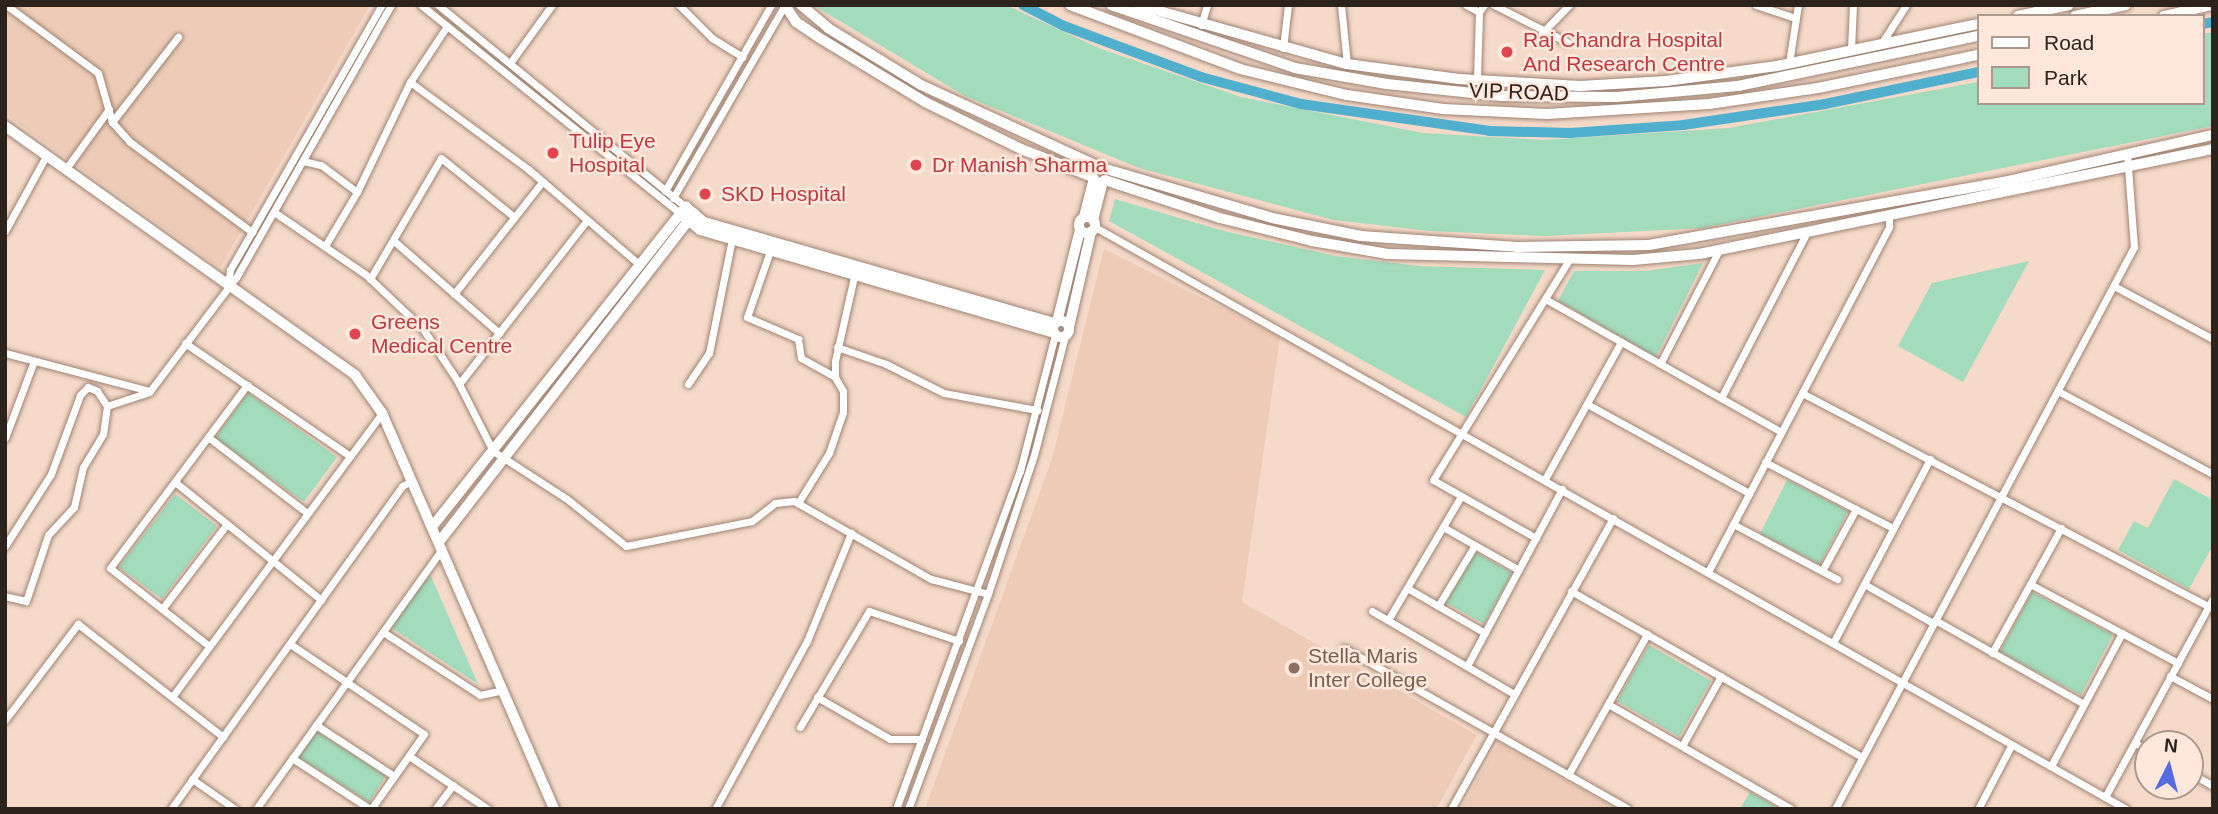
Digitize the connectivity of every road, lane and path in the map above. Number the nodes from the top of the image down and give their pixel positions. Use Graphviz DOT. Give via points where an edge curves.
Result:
graph roads {
  1 [pos="6,5"];
  2 [pos="382,5"];
  3 [pos="391,5"];
  4 [pos="421,5"];
  5 [pos="438,5"];
  6 [pos="552,5"];
  7 [pos="679,5"];
  8 [pos="771,5"];
  9 [pos="785,5"];
  10 [pos="802,5"];
  11 [pos="1070,5"];
  12 [pos="1111,5"];
  13 [pos="1138,5"];
  14 [pos="1207,5"];
  15 [pos="1288,5"];
  16 [pos="1341,5"];
  17 [pos="1466,5"];
  18 [pos="1493,5"];
  19 [pos="1569,5"];
  20 [pos="1756,5"];
  21 [pos="1798,5"];
  22 [pos="1853,5"];
  23 [pos="1906,5"];
  24 [pos="2126,5"];
  25 [pos="2211,5"];
  26 [pos="2061,6"];
  27 [pos="1161,9"];
  28 [pos="1482,9"];
  29 [pos="2027,14"];
  30 [pos="2084,14"];
  31 [pos="2173,14"];
  32 [pos="1796,18"];
  33 [pos="1976,24"];
  34 [pos="1201,25"];
  35 [pos="447,26"];
  36 [pos="1542,33"];
  37 [pos="1976,36"];
  38 [pos="178,37"];
  39 [pos="1567,42"];
  40 [pos="1881,44"];
  41 [pos="1283,48"];
  42 [pos="1851,50"];
  43 [pos="1976,55"];
  44 [pos="742,57"];
  45 [pos="510,63"];
  46 [pos="1789,63"];
  47 [pos="1347,64"];
  48 [pos="1477,78"];
  49 [pos="410,82"];
  50 [pos="719,96"];
  51 [pos="729,101"];
  52 [pos="108,109"];
  53 [pos="112,122"];
  54 [pos="5,125"];
  55 [pos="2213,135"];
  56 [pos="2213,149"];
  57 [pos="2127,154"];
  58 [pos="46,156"];
  59 [pos="303,160"];
  60 [pos="2130,166"];
  61 [pos="65,170"];
  62 [pos="1100,175"];
  63 [pos="542,182"];
  64 [pos="666,189"];
  65 [pos="357,192"];
  66 [pos="674,196"];
  67 [pos="661,198"];
  68 [pos="669,204"];
  69 [pos="274,212"];
  70 [pos="687,213"];
  71 [pos="1889,215"];
  72 [pos="514,217"];
  73 [pos="587,220"];
  74 [pos="1089,225"];
  75 [pos="5,231"];
  76 [pos="252,232"];
  77 [pos="1807,232"];
  78 [pos="732,239"];
  79 [pos="394,241"];
  80 [pos="325,246"];
  81 [pos="1718,250"];
  82 [pos="770,251"];
  83 [pos="1569,260"];
  84 [pos="640,265"];
  85 [pos="854,276"];
  86 [pos="370,279"];
  87 [pos="228,284"];
  88 [pos="2114,286"];
  89 [pos="454,294"];
  90 [pos="1547,300"];
  91 [pos="1059,329"];
  92 [pos="499,333"];
  93 [pos="2213,339"];
  94 [pos="1621,342"];
  95 [pos="185,343"];
  96 [pos="837,347"];
  97 [pos="5,353"];
  98 [pos="34,361"];
  99 [pos="1660,364"];
  100 [pos="835,377"];
  101 [pos="460,384"];
  102 [pos="688,384"];
  103 [pos="247,385"];
  104 [pos="149,391"];
  105 [pos="2058,391"];
  106 [pos="1802,393"];
  107 [pos="1721,398"];
  108 [pos="1587,404"];
  109 [pos="107,406"];
  110 [pos="1037,410"];
  111 [pos="382,413"];
  112 [pos="1781,432"];
  113 [pos="1463,433"];
  114 [pos="208,437"];
  115 [pos="5,438"];
  116 [pos="493,451"];
  117 [pos="350,456"];
  118 [pos="503,457"];
  119 [pos="1930,459"];
  120 [pos="1765,462"];
  121 [pos="2213,474"];
  122 [pos="1545,479"];
  123 [pos="412,481"];
  124 [pos="175,482"];
  125 [pos="1562,489"];
  126 [pos="1749,494"];
  127 [pos="1461,496"];
  128 [pos="2001,496"];
  129 [pos="798,503"];
  130 [pos="1856,509"];
  131 [pos="307,513"];
  132 [pos="1613,518"];
  133 [pos="227,524"];
  134 [pos="1733,524"];
  135 [pos="432,527"];
  136 [pos="1443,527"];
  137 [pos="1893,528"];
  138 [pos="2061,528"];
  139 [pos="851,533"];
  140 [pos="1536,538"];
  141 [pos="5,545"];
  142 [pos="1475,545"];
  143 [pos="440,546"];
  144 [pos="272,561"];
  145 [pos="1519,570"];
  146 [pos="1822,571"];
  147 [pos="1708,572"];
  148 [pos="1837,579"];
  149 [pos="1864,584"];
  150 [pos="2030,584"];
  151 [pos="1407,588"];
  152 [pos="1572,591"];
  153 [pos="984,592"];
  154 [pos="5,596"];
  155 [pos="2213,598"];
  156 [pos="321,600"];
  157 [pos="1438,606"];
  158 [pos="2210,608"];
  159 [pos="162,609"];
  160 [pos="1372,611"];
  161 [pos="1388,620"];
  162 [pos="1934,622"];
  163 [pos="383,632"];
  164 [pos="1485,633"];
  165 [pos="2122,633"];
  166 [pos="1647,634"];
  167 [pos="959,641"];
  168 [pos="289,643"];
  169 [pos="1833,643"];
  170 [pos="209,646"];
  171 [pos="1344,648"];
  172 [pos="1992,653"];
  173 [pos="2178,663"];
  174 [pos="1467,666"];
  175 [pos="1721,676"];
  176 [pos="2170,676"];
  177 [pos="347,682"];
  178 [pos="1902,682"];
  179 [pos="503,691"];
  180 [pos="1514,694"];
  181 [pos="172,697"];
  182 [pos="817,697"];
  183 [pos="2213,699"];
  184 [pos="1608,704"];
  185 [pos="2084,704"];
  186 [pos="5,720"];
  187 [pos="316,724"];
  188 [pos="800,727"];
  189 [pos="2141,730"];
  190 [pos="1493,733"];
  191 [pos="223,737"];
  192 [pos="922,739"];
  193 [pos="2134,743"];
  194 [pos="2012,744"];
  195 [pos="1682,746"];
  196 [pos="409,756"];
  197 [pos="1862,757"];
  198 [pos="292,758"];
  199 [pos="2051,766"];
  200 [pos="1568,775"];
  201 [pos="394,776"];
  202 [pos="192,779"];
  203 [pos="453,785"];
  204 [pos="2105,797"];
  205 [pos="551,806"];
  206 [pos="171,809"];
  207 [pos="235,809"];
  208 [pos="256,809"];
  209 [pos="370,809"];
  210 [pos="435,809"];
  211 [pos="488,809"];
  212 [pos="715,809"];
  213 [pos="896,809"];
  214 [pos="908,809"];
  215 [pos="1451,809"];
  216 [pos="1628,809"];
  217 [pos="1791,809"];
  218 [pos="1835,809"];
  219 [pos="1978,809"];
  220 [pos="2126,809"];
  1 -- 52 [label="street" via="99,73"];
  2 -- 76 [label="street"];
  3 -- 59 [label="street"];
  4 -- 35 [label="street"];
  5 -- 45 [label="street"];
  6 -- 45 [label="street"];
  7 -- 44 [label="street" via="712,37"];
  8 -- 44 [label="street"];
  9 -- 51 [label="street"];
  9 -- 62 [label="street" via="796,22 925,102 1021,149"];
  10 -- 62 [label="street" via="828,27 921,85"];
  11 -- 43 [label="street, VIP ROAD" via="1240,69 1347,95 1443,109 1547,114 1697,105 1818,88"];
  12 -- 37 [label="street, VIP ROAD" via="1295,68 1501,96 1617,97 1738,86"];
  13 -- 27 [label="street, VIP ROAD"];
  14 -- 34 [label="street"];
  15 -- 41 [label="street"];
  16 -- 47 [label="street"];
  17 -- 28 [label="street"];
  18 -- 36 [label="street"];
  19 -- 36 [label="street"];
  20 -- 32 [label="street"];
  21 -- 32 [label="street"];
  22 -- 42 [label="street"];
  23 -- 40 [label="street"];
  24 -- 30 [label="street"];
  25 -- 31 [label="street"];
  26 -- 29 [label="street"];
  27 -- 34 [label="street, VIP ROAD"];
  28 -- 48 [label="street"];
  32 -- 46 [label="street"];
  33 -- 40 [label="street, VIP ROAD"];
  34 -- 41 [label="street, VIP ROAD"];
  35 -- 49 [label="street"];
  35 -- 67 [label="street"];
  36 -- 39 [label="street"];
  38 -- 53 [label="street"];
  40 -- 42 [label="street, VIP ROAD"];
  41 -- 47 [label="street, VIP ROAD"];
  42 -- 46 [label="street, VIP ROAD"];
  44 -- 50 [label="street"];
  45 -- 64 [label="street"];
  46 -- 48 [label="street, VIP ROAD" via="1666,81 1580,86"];
  47 -- 48 [label="street, VIP ROAD"];
  49 -- 63 [label="street"];
  49 -- 65 [label="street"];
  50 -- 51 [label="street"];
  50 -- 64 [label="street"];
  51 -- 66 [label="street"];
  52 -- 53 [label="street"];
  52 -- 61 [label="street"];
  53 -- 76 [label="street" via="130,142"];
  54 -- 58 [label="street"];
  55 -- 57 [label="street"];
  56 -- 60 [label="street"];
  57 -- 60 [label="street"];
  57 -- 62 [label="street" via="2004,182 1649,245 1517,247 1361,236"];
  58 -- 61 [label="street"];
  58 -- 75 [label="street"];
  59 -- 65 [label="street" via="321,165"];
  59 -- 69 [label="street"];
  60 -- 71 [label="street"];
  60 -- 88 [label="street" via="2134,247"];
  61 -- 87 [label="street"];
  62 -- 74 [label="street"];
  62 -- 83 [label="street" via="1220,218 1312,241 1388,254"];
  63 -- 72 [label="street"];
  63 -- 73 [label="street"];
  64 -- 66 [label="street"];
  64 -- 67 [label="street"];
  65 -- 80 [label="street"];
  66 -- 68 [label="street"];
  66 -- 70 [label="street"];
  67 -- 68 [label="street"];
  68 -- 70 [label="street"];
  69 -- 80 [label="street"];
  69 -- 87 [label="street"];
  70 -- 78 [label="street" via="700,230"];
  70 -- 84 [label="street"];
  70 -- 91 [label="street"];
  70 -- 118 [label="street"];
  71 -- 77 [label="street"];
  71 -- 106 [label="street" via="1889,227"];
  72 -- 79 [label="street" via="441,158"];
  72 -- 89 [label="street"];
  73 -- 84 [label="street"];
  73 -- 92 [label="street"];
  74 -- 91 [label="street"];
  74 -- 113 [label="street"];
  76 -- 87 [label="street" via="230,270"];
  77 -- 81 [label="street"];
  77 -- 107 [label="street"];
  78 -- 82 [label="street"];
  78 -- 102 [label="street" via="709,353"];
  79 -- 86 [label="street"];
  79 -- 89 [label="street"];
  80 -- 86 [label="street"];
  81 -- 83 [label="street" via="1633,260"];
  81 -- 99 [label="street"];
  82 -- 85 [label="street"];
  82 -- 100 [label="street" via="747,317 798,339 802,358"];
  83 -- 90 [label="street"];
  84 -- 116 [label="street"];
  85 -- 91 [label="street"];
  85 -- 96 [label="street"];
  86 -- 101 [label="street" via="423,330"];
  87 -- 95 [label="street"];
  87 -- 111 [label="street" via="355,375"];
  88 -- 93 [label="street"];
  88 -- 105 [label="street"];
  89 -- 92 [label="street"];
  90 -- 94 [label="street"];
  90 -- 113 [label="street"];
  91 -- 110 [label="street"];
  91 -- 153 [label="street" via="1034,455"];
  92 -- 101 [label="street"];
  94 -- 99 [label="street"];
  94 -- 108 [label="street"];
  95 -- 103 [label="street"];
  95 -- 104 [label="street"];
  96 -- 100 [label="street"];
  96 -- 110 [label="street" via="886,364 944,393"];
  97 -- 98 [label="street"];
  98 -- 104 [label="street"];
  98 -- 115 [label="street"];
  99 -- 107 [label="street"];
  100 -- 129 [label="street" via="843,391 843,412 829,453"];
  101 -- 116 [label="street"];
  103 -- 114 [label="street"];
  103 -- 117 [label="street"];
  104 -- 109 [label="street"];
  105 -- 121 [label="street"];
  105 -- 128 [label="street"];
  106 -- 112 [label="street"];
  106 -- 119 [label="street"];
  107 -- 112 [label="street"];
  108 -- 122 [label="street"];
  108 -- 126 [label="street"];
  109 -- 141 [label="street" via="102,396 88,387 80,395 51,474"];
  109 -- 154 [label="street" via="103,434 83,467 74,507 48,535 26,601"];
  110 -- 153 [label="street"];
  111 -- 117 [label="street"];
  111 -- 123 [label="street"];
  112 -- 120 [label="street"];
  113 -- 122 [label="street"];
  113 -- 127 [label="street" via="1433,480"];
  114 -- 124 [label="street"];
  114 -- 131 [label="street"];
  116 -- 118 [label="street"];
  116 -- 135 [label="street"];
  117 -- 131 [label="street"];
  118 -- 129 [label="street" via="626,546 752,521 775,503"];
  118 -- 143 [label="street"];
  119 -- 128 [label="street"];
  119 -- 137 [label="street"];
  120 -- 126 [label="street"];
  120 -- 130 [label="street"];
  122 -- 125 [label="street"];
  123 -- 135 [label="street"];
  123 -- 156 [label="street" via="402,486"];
  124 -- 133 [label="street"];
  124 -- 159 [label="street" via="110,568"];
  125 -- 132 [label="street"];
  125 -- 140 [label="street"];
  126 -- 134 [label="street"];
  127 -- 136 [label="street"];
  127 -- 140 [label="street"];
  128 -- 138 [label="street"];
  128 -- 162 [label="street"];
  129 -- 139 [label="street"];
  130 -- 137 [label="street"];
  130 -- 146 [label="street"];
  131 -- 144 [label="street"];
  132 -- 147 [label="street"];
  132 -- 152 [label="street"];
  133 -- 144 [label="street"];
  133 -- 159 [label="street"];
  134 -- 146 [label="street"];
  134 -- 147 [label="street"];
  135 -- 143 [label="street"];
  136 -- 142 [label="street"];
  136 -- 151 [label="street"];
  137 -- 149 [label="street"];
  138 -- 150 [label="street"];
  138 -- 158 [label="street"];
  139 -- 153 [label="street" via="931,579"];
  139 -- 212 [label="street" via="807,641"];
  140 -- 145 [label="street"];
  142 -- 145 [label="street"];
  142 -- 157 [label="street"];
  143 -- 163 [label="street"];
  143 -- 179 [label="street"];
  144 -- 156 [label="street"];
  144 -- 170 [label="street"];
  145 -- 164 [label="street"];
  146 -- 148 [label="street"];
  147 -- 169 [label="street"];
  149 -- 162 [label="street"];
  149 -- 169 [label="street"];
  150 -- 165 [label="street"];
  150 -- 172 [label="street"];
  151 -- 157 [label="street"];
  151 -- 161 [label="street"];
  152 -- 166 [label="street"];
  152 -- 180 [label="street"];
  153 -- 167 [label="street"];
  153 -- 214 [label="street"];
  155 -- 158 [label="street"];
  156 -- 168 [label="street"];
  157 -- 164 [label="street"];
  158 -- 173 [label="street"];
  159 -- 170 [label="street"];
  160 -- 161 [label="street"];
  161 -- 174 [label="street"];
  162 -- 172 [label="street"];
  162 -- 178 [label="street"];
  163 -- 177 [label="street"];
  163 -- 179 [label="street" via="480,695"];
  164 -- 174 [label="street"];
  165 -- 173 [label="street"];
  165 -- 185 [label="street"];
  166 -- 175 [label="street"];
  166 -- 184 [label="street"];
  167 -- 182 [label="street" via="869,611"];
  167 -- 192 [label="street"];
  168 -- 177 [label="street"];
  168 -- 191 [label="street"];
  169 -- 178 [label="street"];
  170 -- 181 [label="street"];
  171 -- 190 [label="street"];
  172 -- 185 [label="street"];
  173 -- 176 [label="street"];
  174 -- 180 [label="street"];
  175 -- 195 [label="street"];
  175 -- 197 [label="street"];
  176 -- 183 [label="street"];
  176 -- 189 [label="street"];
  177 -- 187 [label="street"];
  177 -- 196 [label="street" via="424,734"];
  178 -- 194 [label="street"];
  178 -- 197 [label="street"];
  179 -- 205 [label="street"];
  180 -- 190 [label="street"];
  181 -- 186 [label="street" via="78,624"];
  181 -- 191 [label="street"];
  182 -- 188 [label="street"];
  182 -- 192 [label="street" via="890,739"];
  184 -- 195 [label="street"];
  184 -- 200 [label="street"];
  185 -- 199 [label="street"];
  187 -- 198 [label="street"];
  187 -- 201 [label="street"];
  190 -- 200 [label="street"];
  190 -- 215 [label="street"];
  191 -- 202 [label="street"];
  192 -- 213 [label="street"];
  193 -- 204 [label="street"];
  194 -- 199 [label="street"];
  194 -- 219 [label="street"];
  195 -- 217 [label="street"];
  196 -- 201 [label="street"];
  196 -- 203 [label="street"];
  197 -- 218 [label="street"];
  198 -- 208 [label="street"];
  198 -- 209 [label="street"];
  199 -- 204 [label="street"];
  200 -- 216 [label="street"];
  201 -- 209 [label="street"];
  202 -- 206 [label="street"];
  202 -- 207 [label="street"];
  203 -- 210 [label="street"];
  203 -- 211 [label="street"];
  204 -- 220 [label="street"];
}
